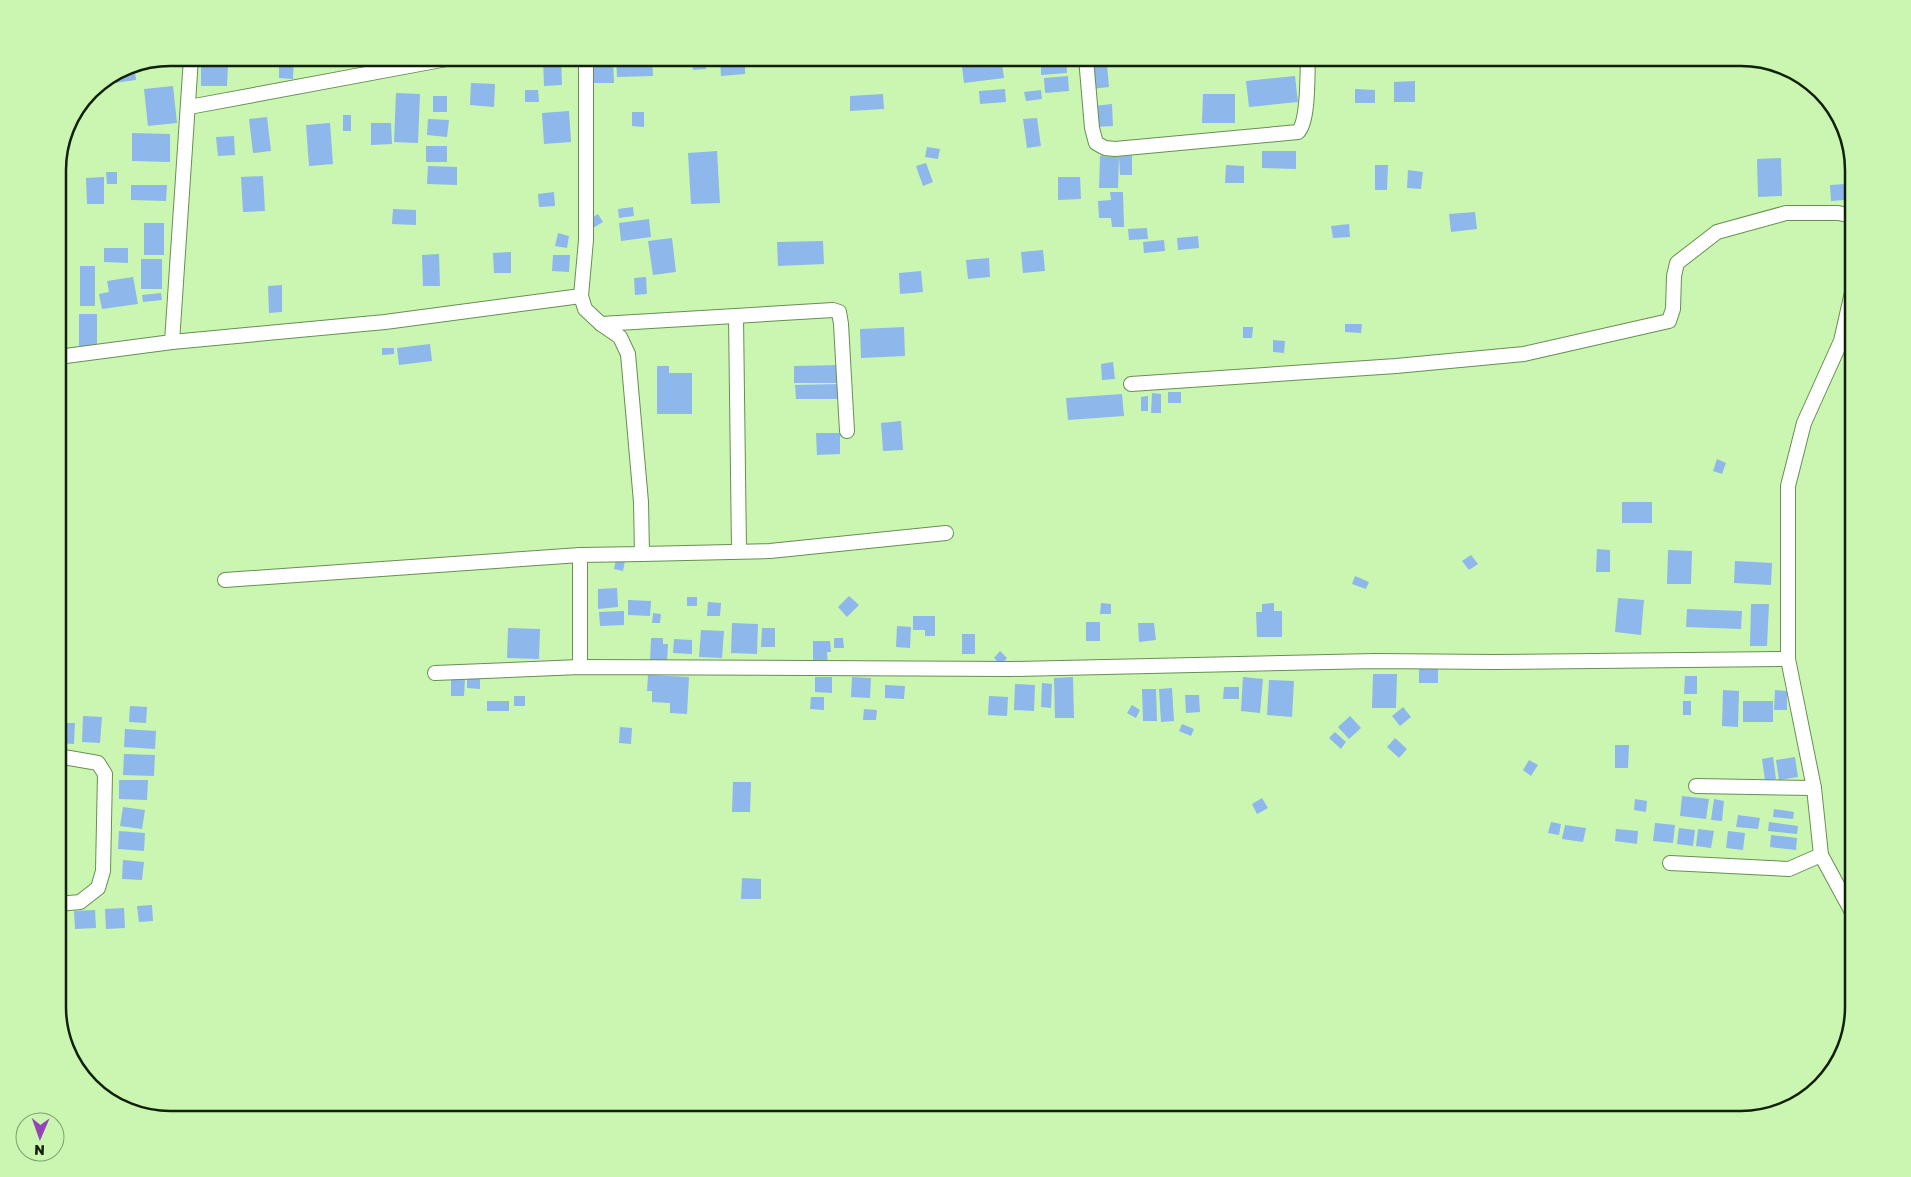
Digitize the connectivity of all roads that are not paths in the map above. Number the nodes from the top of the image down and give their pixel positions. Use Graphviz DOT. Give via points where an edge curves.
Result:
graph roads {
  1 [pos="191,66"];
  2 [pos="405,66"];
  3 [pos="586,66"];
  4 [pos="1087,66"];
  5 [pos="1307,66"];
  6 [pos="188,107"];
  7 [pos="1845,214"];
  8 [pos="581,296"];
  9 [pos="736,316"];
  10 [pos="1845,323"];
  11 [pos="601,324"];
  12 [pos="172,342"];
  13 [pos="66,356"];
  14 [pos="1131,384"];
  15 [pos="847,430"];
  16 [pos="946,533"];
  17 [pos="739,551"];
  18 [pos="642,554"];
  19 [pos="580,555"];
  20 [pos="225,580"];
  21 [pos="1788,659"];
  22 [pos="580,666"];
  23 [pos="434,673"];
  24 [pos="66,757"];
  25 [pos="1696,786"];
  26 [pos="1814,788"];
  27 [pos="1822,855"];
  28 [pos="1670,863"];
  29 [pos="1845,897"];
  30 [pos="66,903"];
  1 -- 6 [label="street"];
  2 -- 6 [label="street"];
  3 -- 8 [label="street" via="586,240"];
  4 -- 5 [label="street" via="1096,143 1115,149 1298,132 1303,127"];
  6 -- 12 [label="street"];
  7 -- 14 [label="street" via="1786,213 1717,232 1677,263 1669,322 1524,354"];
  8 -- 11 [label="street" via="585,309"];
  8 -- 12 [label="street" via="385,322"];
  9 -- 11 [label="street"];
  9 -- 15 [label="street" via="839,312"];
  9 -- 17 [label="street"];
  10 -- 21 [label="street" via="1841,341 1804,423 1788,486"];
  11 -- 18 [label="street" via="620,337 628,354 641,502"];
  12 -- 13 [label="street"];
  16 -- 17 [label="street" via="770,551"];
  17 -- 18 [label="street"];
  18 -- 19 [label="street"];
  19 -- 20 [label="street"];
  19 -- 22 [label="street"];
  21 -- 22 [label="street" via="1365,661 1011,670"];
  21 -- 26 [label="street"];
  22 -- 23 [label="street"];
  24 -- 30 [label="street" via="98,763 105,774 102,871 98,888 80,902"];
  25 -- 26 [label="street"];
  26 -- 27 [label="street"];
  27 -- 28 [label="street" via="1789,869"];
  27 -- 29 [label="street"];
}
